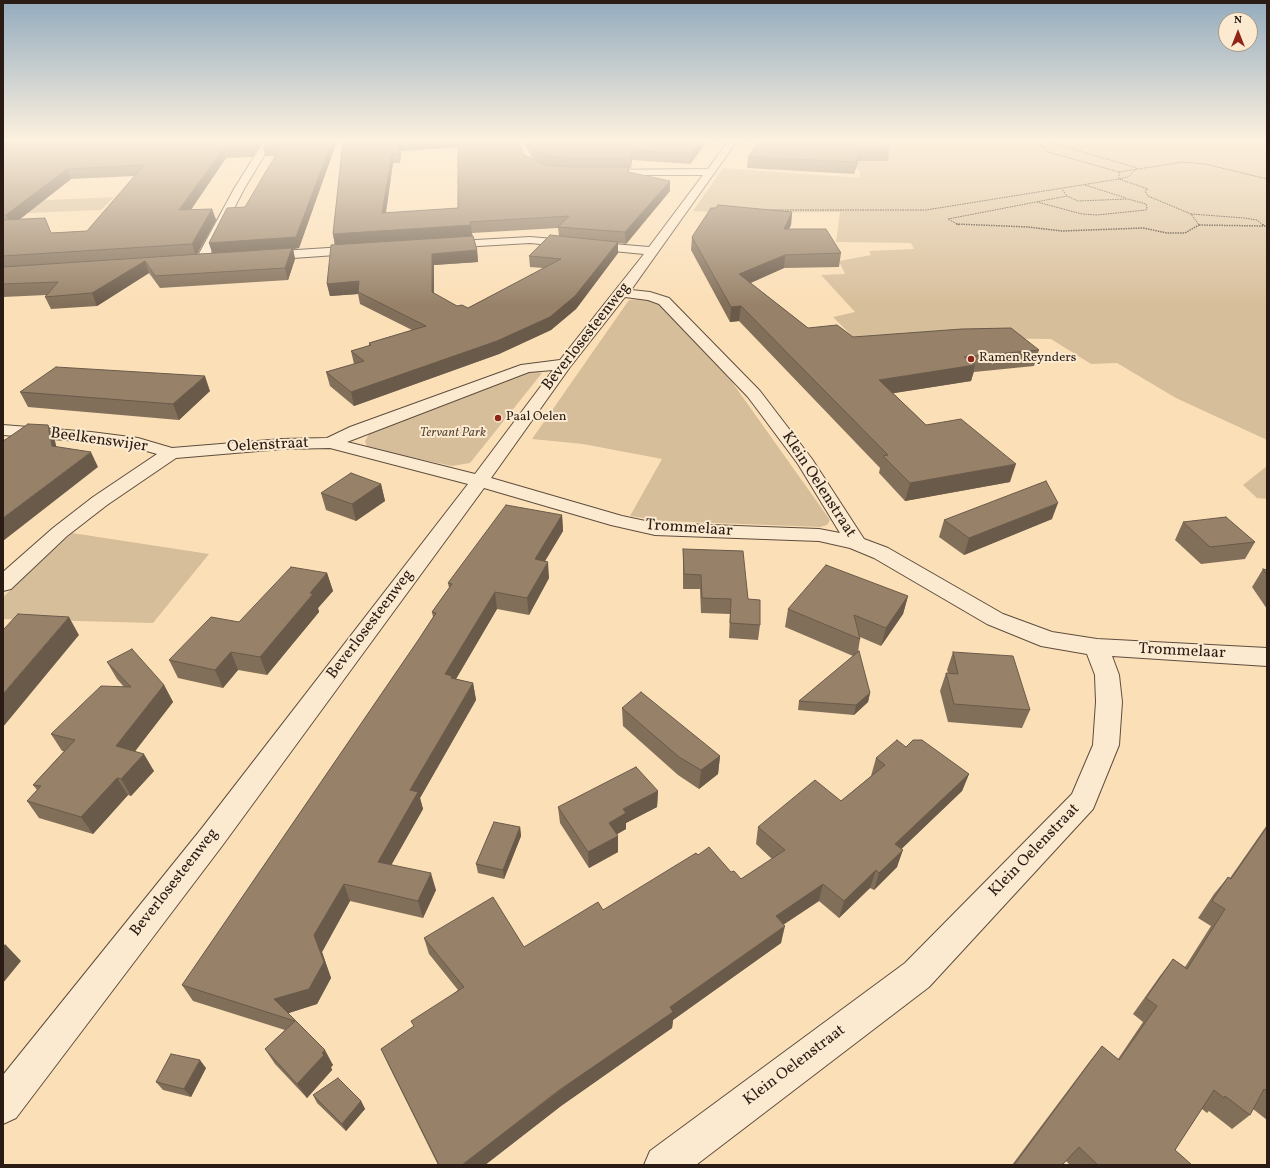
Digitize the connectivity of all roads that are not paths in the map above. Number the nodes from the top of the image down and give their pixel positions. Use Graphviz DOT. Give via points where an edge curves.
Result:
graph roads {
  1 [pos="235,196"];
  2 [pos="693,196"];
  3 [pos="436,245"];
  4 [pos="373,249"];
  5 [pos="652,251"];
  6 [pos="256,257"];
  7 [pos="216,260"];
  8 [pos="622,293"];
  9 [pos="565,364"];
  10 [pos="3,430"];
  11 [pos="330,443"];
  12 [pos="171,453"];
  13 [pos="480,481"];
  14 [pos="856,543"];
  15 [pos="3,584"];
  16 [pos="1097,647"];
  17 [pos="1267,657"];
  18 [pos="3,1104"];
  19 [pos="664,1165"];
  1 -- 7 [label="street" via="197,261"];
  2 -- 5 [label="street, Beverlosesteenweg"];
  3 -- 5 [label="street" via="530,240"];
  4 -- 6 [label="street"];
  5 -- 8 [label="street, Beverlosesteenweg"];
  8 -- 9 [label="street, Beverlosesteenweg"];
  8 -- 14 [label="street, Klein Oelenstraat" via="650,296 664,301 754,394 806,462"];
  9 -- 11 [label="street, Oelenstraat" via="526,368"];
  9 -- 13 [label="street, Beverlosesteenweg"];
  10 -- 12 [label="street, Beelkenswijer" via="138,443"];
  11 -- 12 [label="street, Oelenstraat" via="282,444"];
  11 -- 13 [label="street"];
  12 -- 15 [label="street, Oelenstraat" via="100,501 60,532"];
  13 -- 14 [label="street, Trommelaar" via="618,521 655,529 819,536"];
  13 -- 18 [label="street, Beverlosesteenweg" via="212,837"];
  14 -- 16 [label="street, Klein Oelenstraat" via="881,553 995,619 1049,640"];
  16 -- 17 [label="street, Trommelaar"];
  16 -- 19 [label="street, Klein Oelenstraat" via="1107,674 1109,702 1106,745 1083,801 917,975"];
}
